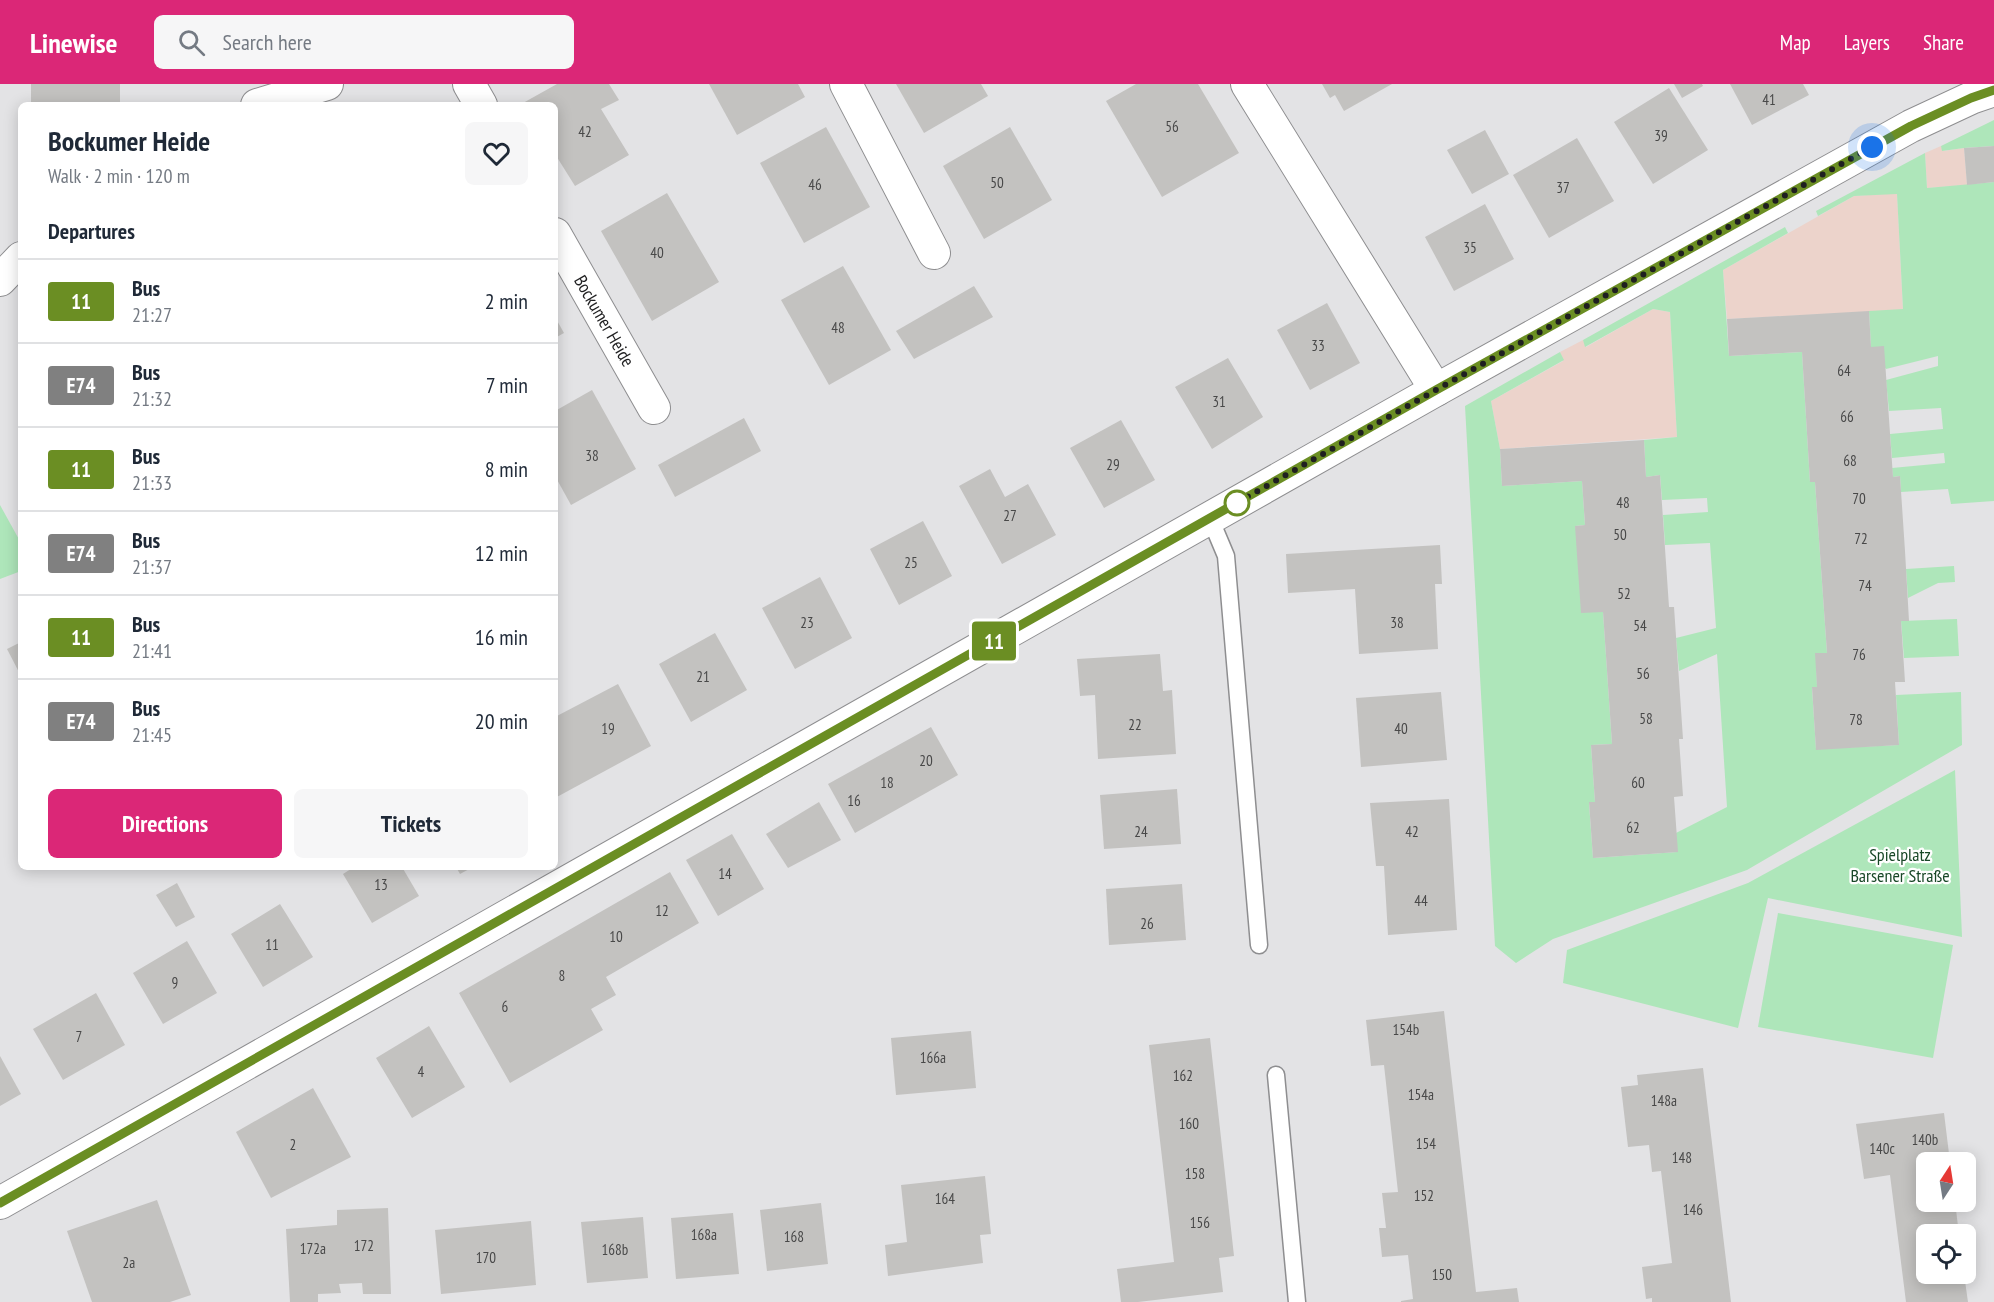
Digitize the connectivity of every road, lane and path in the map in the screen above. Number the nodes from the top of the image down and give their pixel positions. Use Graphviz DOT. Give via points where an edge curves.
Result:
graph roads {
  1 [pos="327,84"];
  2 [pos="470,84"];
  3 [pos="846,84"];
  4 [pos="1247,84"];
  5 [pos="1994,90"];
  6 [pos="267,102"];
  7 [pos="479,102"];
  8 [pos="558,239"];
  9 [pos="934,253"];
  10 [pos="18,261"];
  11 [pos="0,280"];
  12 [pos="1436,390"];
  13 [pos="654,408"];
  14 [pos="1210,518"];
  15 [pos="1259,945"];
  16 [pos="1276,1075"];
  17 [pos="0,1203"];
  18 [pos="1297,1302"];
  1 -- 6 [label="street"];
  2 -- 7 [label="street"];
  3 -- 9 [label="street"];
  4 -- 12 [label="street"];
  5 -- 12 [label="street" via="1911,126"];
  8 -- 13 [label="street, Bockumer Heide"];
  10 -- 11 [label="street"];
  12 -- 14 [label="street"];
  14 -- 15 [label="lane" via="1226,556"];
  14 -- 17 [label="street"];
  16 -- 18 [label="lane"];
}
